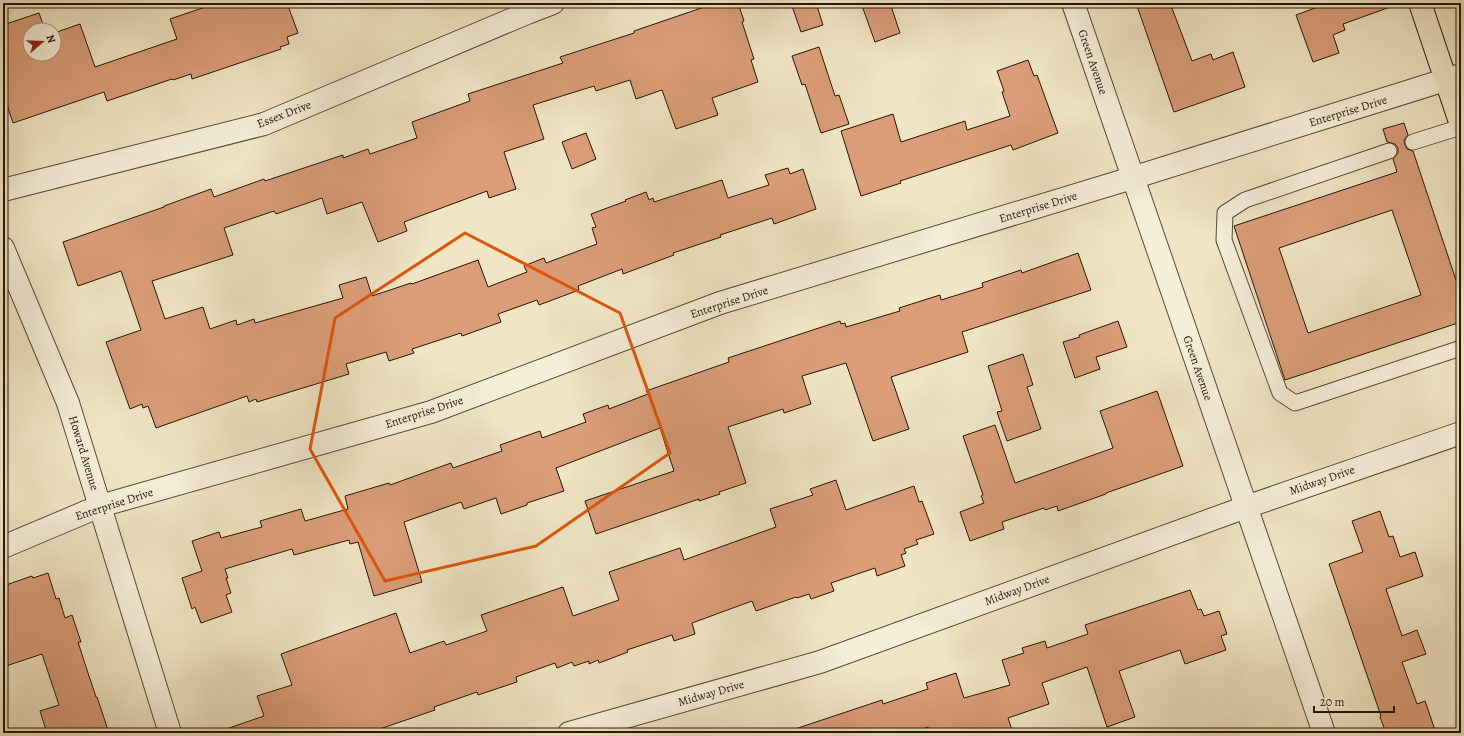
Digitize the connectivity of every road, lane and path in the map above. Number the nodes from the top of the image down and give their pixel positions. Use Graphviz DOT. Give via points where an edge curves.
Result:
graph roads {
  1 [pos="554,3"];
  2 [pos="1073,3"];
  3 [pos="1420,3"];
  4 [pos="1454,77"];
  5 [pos="1461,126"];
  6 [pos="1413,142"];
  7 [pos="1389,151"];
  8 [pos="1132,178"];
  9 [pos="3,190"];
  10 [pos="3,248"];
  11 [pos="1461,348"];
  12 [pos="1461,433"];
  13 [pos="100,506"];
  14 [pos="1246,507"];
  15 [pos="3,547"];
  16 [pos="170,733"];
  17 [pos="570,733"];
  18 [pos="1324,733"];
  1 -- 9 [label="street, Essex Drive" via="264,124"];
  2 -- 8 [label="street, Green Avenue"];
  3 -- 4 [label="main road"];
  4 -- 5 [label="main road"];
  4 -- 8 [label="street, Enterprise Drive"];
  5 -- 6 [label="lane"];
  7 -- 11 [label="lane" via="1245,200 1225,213 1224,240 1280,393 1295,403"];
  8 -- 13 [label="street, Enterprise Drive" via="720,303 431,412"];
  8 -- 14 [label="street, Green Avenue"];
  10 -- 13 [label="street, Howard Avenue" via="68,402"];
  12 -- 14 [label="street, Midway Drive"];
  13 -- 15 [label="street, Enterprise Drive"];
  13 -- 16 [label="street, Howard Avenue"];
  14 -- 17 [label="street, Midway Drive" via="820,662"];
  14 -- 18 [label="street, Green Avenue"];
}
